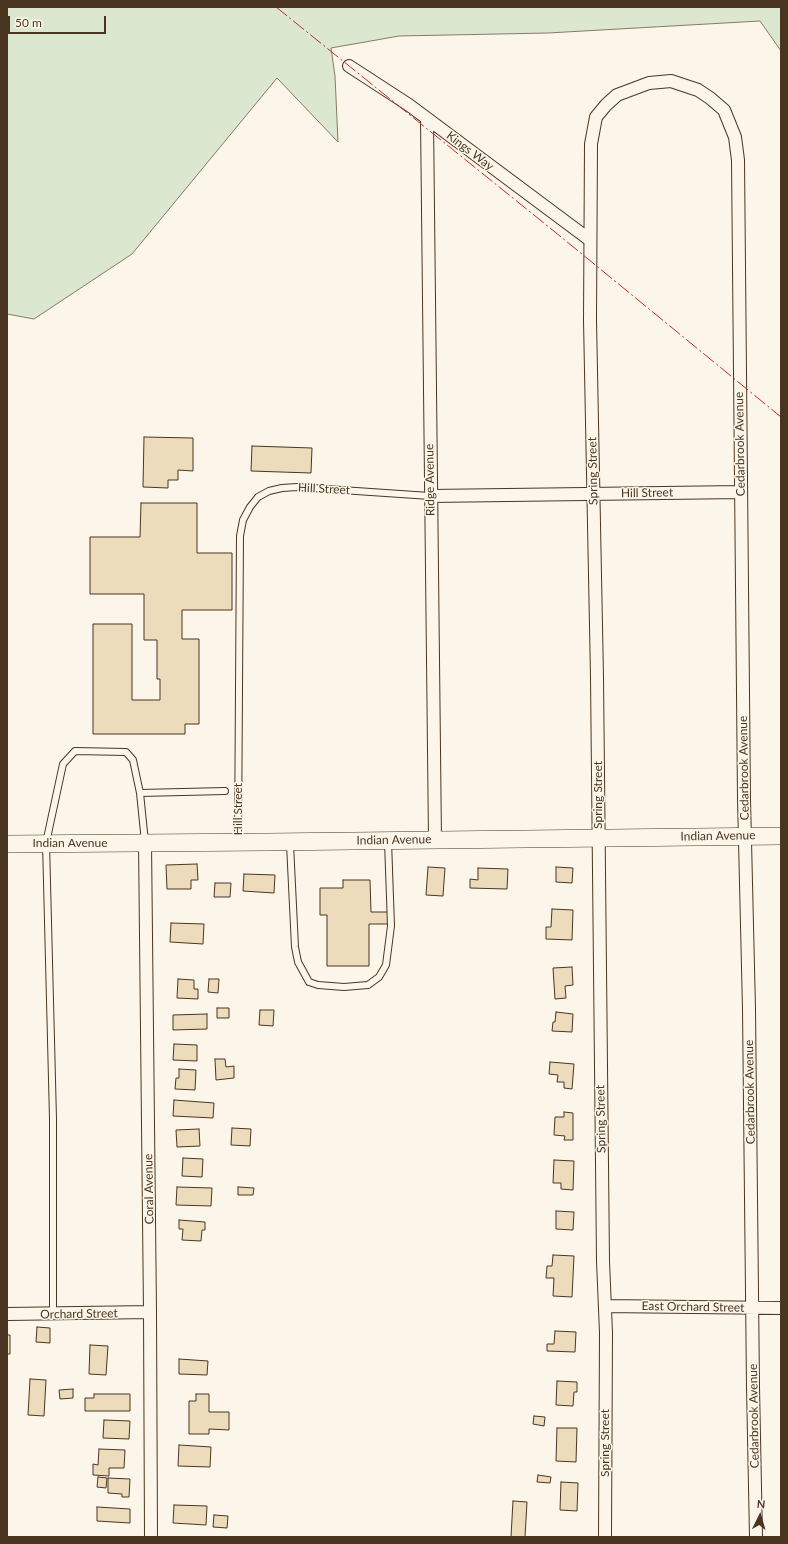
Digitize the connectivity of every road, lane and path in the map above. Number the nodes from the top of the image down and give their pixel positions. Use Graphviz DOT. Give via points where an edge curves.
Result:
graph roads {
  1 [pos="349,66"];
  2 [pos="649,83"];
  3 [pos="427,119"];
  4 [pos="590,240"];
  5 [pos="741,492"];
  6 [pos="593,494"];
  7 [pos="430,496"];
  8 [pos="225,791"];
  9 [pos="140,793"];
  10 [pos="746,836"];
  11 [pos="781,836"];
  12 [pos="598,838"];
  13 [pos="388,840"];
  14 [pos="435,840"];
  15 [pos="145,842"];
  16 [pos="238,842"];
  17 [pos="290,842"];
  18 [pos="7,844"];
  19 [pos="46,844"];
  20 [pos="605,1306"];
  21 [pos="752,1308"];
  22 [pos="781,1308"];
  23 [pos="150,1312"];
  24 [pos="7,1314"];
  25 [pos="53,1314"];
  26 [pos="150,1537"];
  27 [pos="605,1537"];
  28 [pos="756,1537"];
  1 -- 3 [label="street, Kings Way"];
  2 -- 4 [label="street, Spring Street" via="618,95 596,118 591,144"];
  2 -- 5 [label="street, Cedarbrook Avenue" via="672,81 698,90 724,110 735,137 738,160"];
  3 -- 4 [label="street, Kings Way"];
  3 -- 7 [label="street, Ridge Avenue"];
  4 -- 6 [label="street, Spring Street"];
  5 -- 6 [label="street, Hill Street"];
  5 -- 10 [label="street, Cedarbrook Avenue"];
  6 -- 7 [label="street, Hill Street"];
  6 -- 12 [label="street, Spring Street"];
  7 -- 14 [label="street, Ridge Avenue"];
  7 -- 16 [label="lane, Hill Street" via="297,487 269,491 258,497 250,507 243,520 240,536"];
  8 -- 9 [label="lane"];
  9 -- 15 [label="lane"];
  9 -- 19 [label="lane" via="133,760 126,752 75,751 63,764"];
  10 -- 11 [label="street, Indian Avenue"];
  10 -- 12 [label="street, Indian Avenue"];
  10 -- 21 [label="street, Cedarbrook Avenue"];
  12 -- 14 [label="street, Indian Avenue"];
  12 -- 20 [label="street, Spring Street" via="602,1261"];
  13 -- 14 [label="street, Indian Avenue"];
  13 -- 17 [label="street, Indian Avenue"];
  13 -- 17 [label="lane" via="392,926 386,965 379,977 368,985 344,986 309,982 298,962"];
  15 -- 16 [label="street, Indian Avenue"];
  15 -- 19 [label="street, Indian Avenue"];
  15 -- 23 [label="street, Coral Avenue"];
  16 -- 17 [label="street, Indian Avenue"];
  18 -- 19 [label="street, Indian Avenue"];
  19 -- 25 [label="lane" via="52,1112"];
  20 -- 21 [label="street, East Orchard Street"];
  20 -- 27 [label="street, Spring Street"];
  21 -- 22 [label="street, East Orchard Street"];
  21 -- 28 [label="street, Cedarbrook Avenue"];
  23 -- 25 [label="street, Orchard Street"];
  23 -- 26 [label="street, Coral Avenue"];
  24 -- 25 [label="street, Orchard Street"];
}
